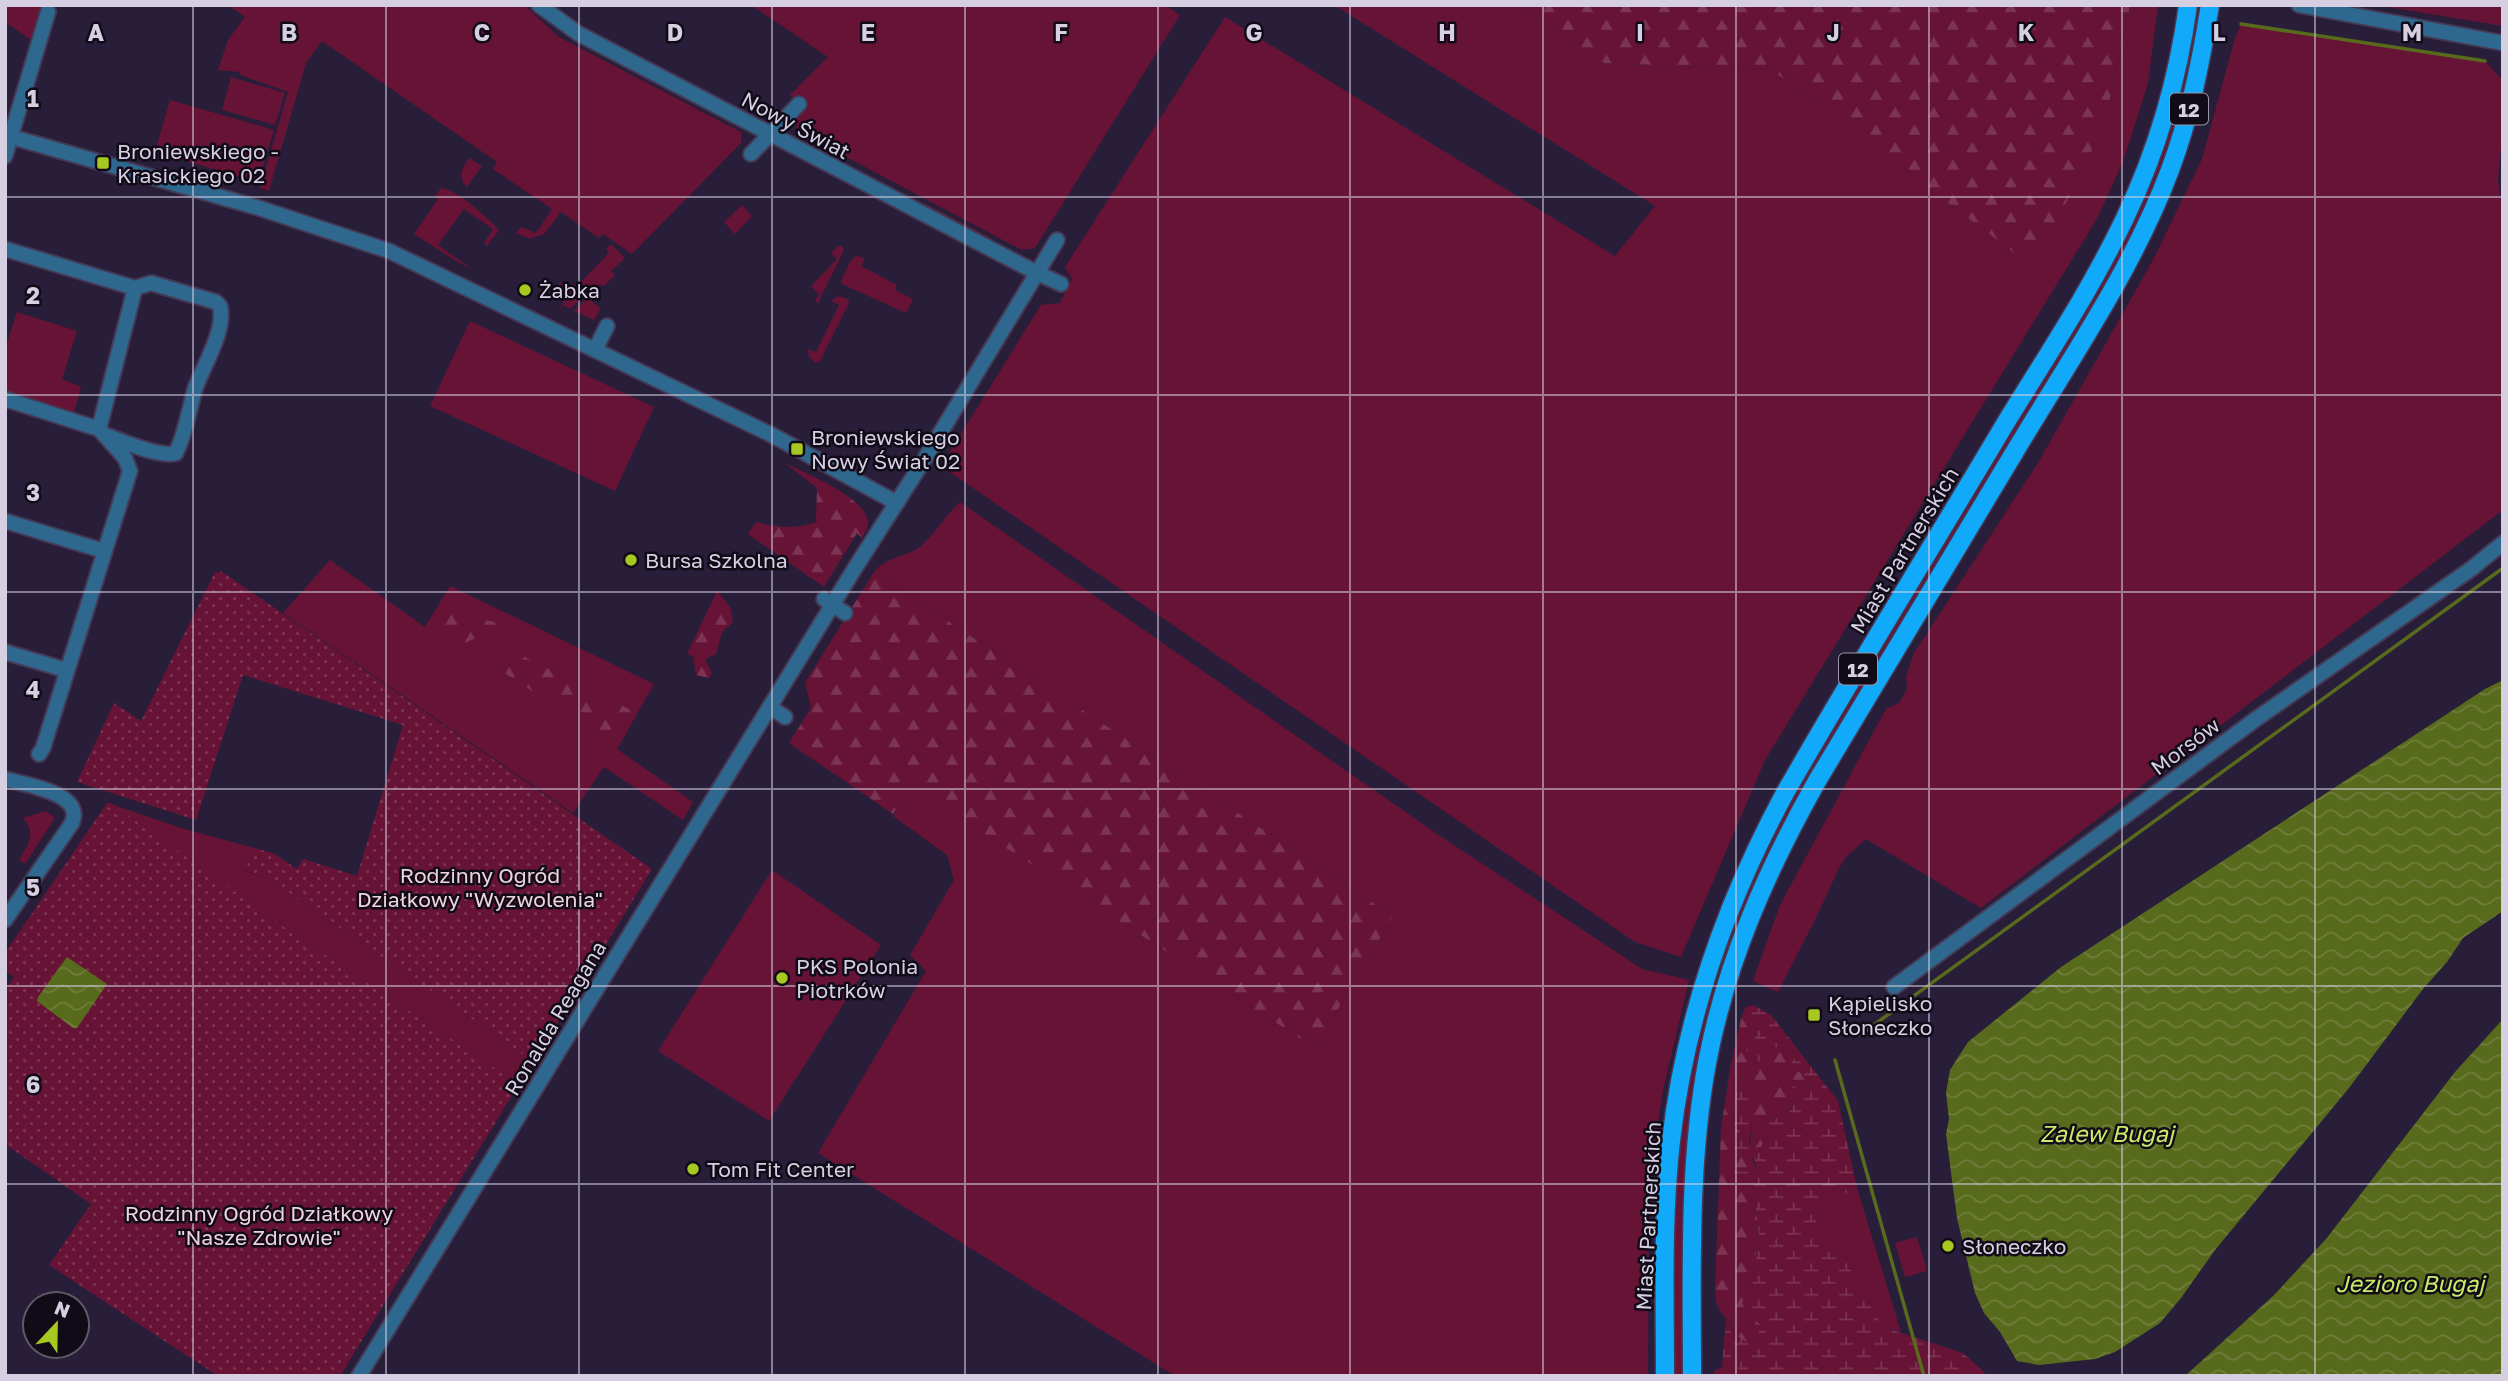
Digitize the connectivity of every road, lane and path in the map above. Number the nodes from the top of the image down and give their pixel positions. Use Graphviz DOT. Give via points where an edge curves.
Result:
graph roads {
  1 [pos="539,5"];
  2 [pos="2188,5"];
  3 [pos="2210,5"];
  4 [pos="2223,5"];
  5 [pos="2299,5"];
  6 [pos="48,12"];
  7 [pos="2503,43"];
  8 [pos="2203,48"];
  9 [pos="799,104"];
  10 [pos="771,135"];
  11 [pos="8,136"];
  12 [pos="751,154"];
  13 [pos="5,156"];
  14 [pos="1057,240"];
  15 [pos="5,249"];
  16 [pos="1037,273"];
  17 [pos="1061,284"];
  18 [pos="135,288"];
  19 [pos="607,326"];
  20 [pos="595,350"];
  21 [pos="5,399"];
  22 [pos="102,432"];
  23 [pos="139,446"];
  24 [pos="130,466"];
  25 [pos="897,503"];
  26 [pos="5,521"];
  27 [pos="2503,543"];
  28 [pos="104,551"];
  29 [pos="5,652"];
  30 [pos="66,670"];
  31 [pos="770,707"];
  32 [pos="785,717"];
  33 [pos="38,754"];
  34 [pos="5,779"];
  35 [pos="5,920"];
  36 [pos="1894,987"];
  37 [pos="359,1376"];
  38 [pos="1665,1376"];
  39 [pos="1692,1376"];
  1 -- 10 [label="street, Nowy Świat" via="579,34"];
  2 -- 38 [label="main road, Miast Partnerskich / 12" via="2164,120 2120,228 1791,782 1729,909 1697,1007 1674,1122 1666,1219"];
  3 -- 8 [label="main road, 12"];
  4 -- 8 [label="main road"];
  5 -- 7 [label="street"];
  6 -- 11 [label="street"];
  8 -- 39 [label="main road, 12" via="2170,169 2133,251 1817,781 1753,908 1718,1012 1703,1086 1693,1206"];
  9 -- 10 [label="street"];
  10 -- 12 [label="street"];
  10 -- 16 [label="street, Nowy Świat"];
  11 -- 13 [label="street"];
  11 -- 20 [label="street" via="373,244"];
  14 -- 16 [label="street"];
  15 -- 18 [label="street"];
  16 -- 17 [label="street, Nowy Świat"];
  16 -- 25 [label="street"];
  18 -- 22 [label="street"];
  18 -- 23 [label="street" via="151,283 216,302 221,318 173,454"];
  19 -- 20 [label="street"];
  20 -- 25 [label="street" via="770,434"];
  21 -- 22 [label="street"];
  22 -- 23 [label="street"];
  22 -- 24 [label="street"];
  23 -- 24 [label="street"];
  24 -- 28 [label="street"];
  25 -- 31 [label="street, Ronalda Reagana"];
  26 -- 28 [label="street"];
  27 -- 36 [label="street, Morsów"];
  28 -- 30 [label="street"];
  29 -- 30 [label="street"];
  30 -- 33 [label="street"];
  31 -- 32 [label="street"];
  31 -- 37 [label="street, Ronalda Reagana"];
  34 -- 35 [label="street" via="62,797 75,812"];
}
